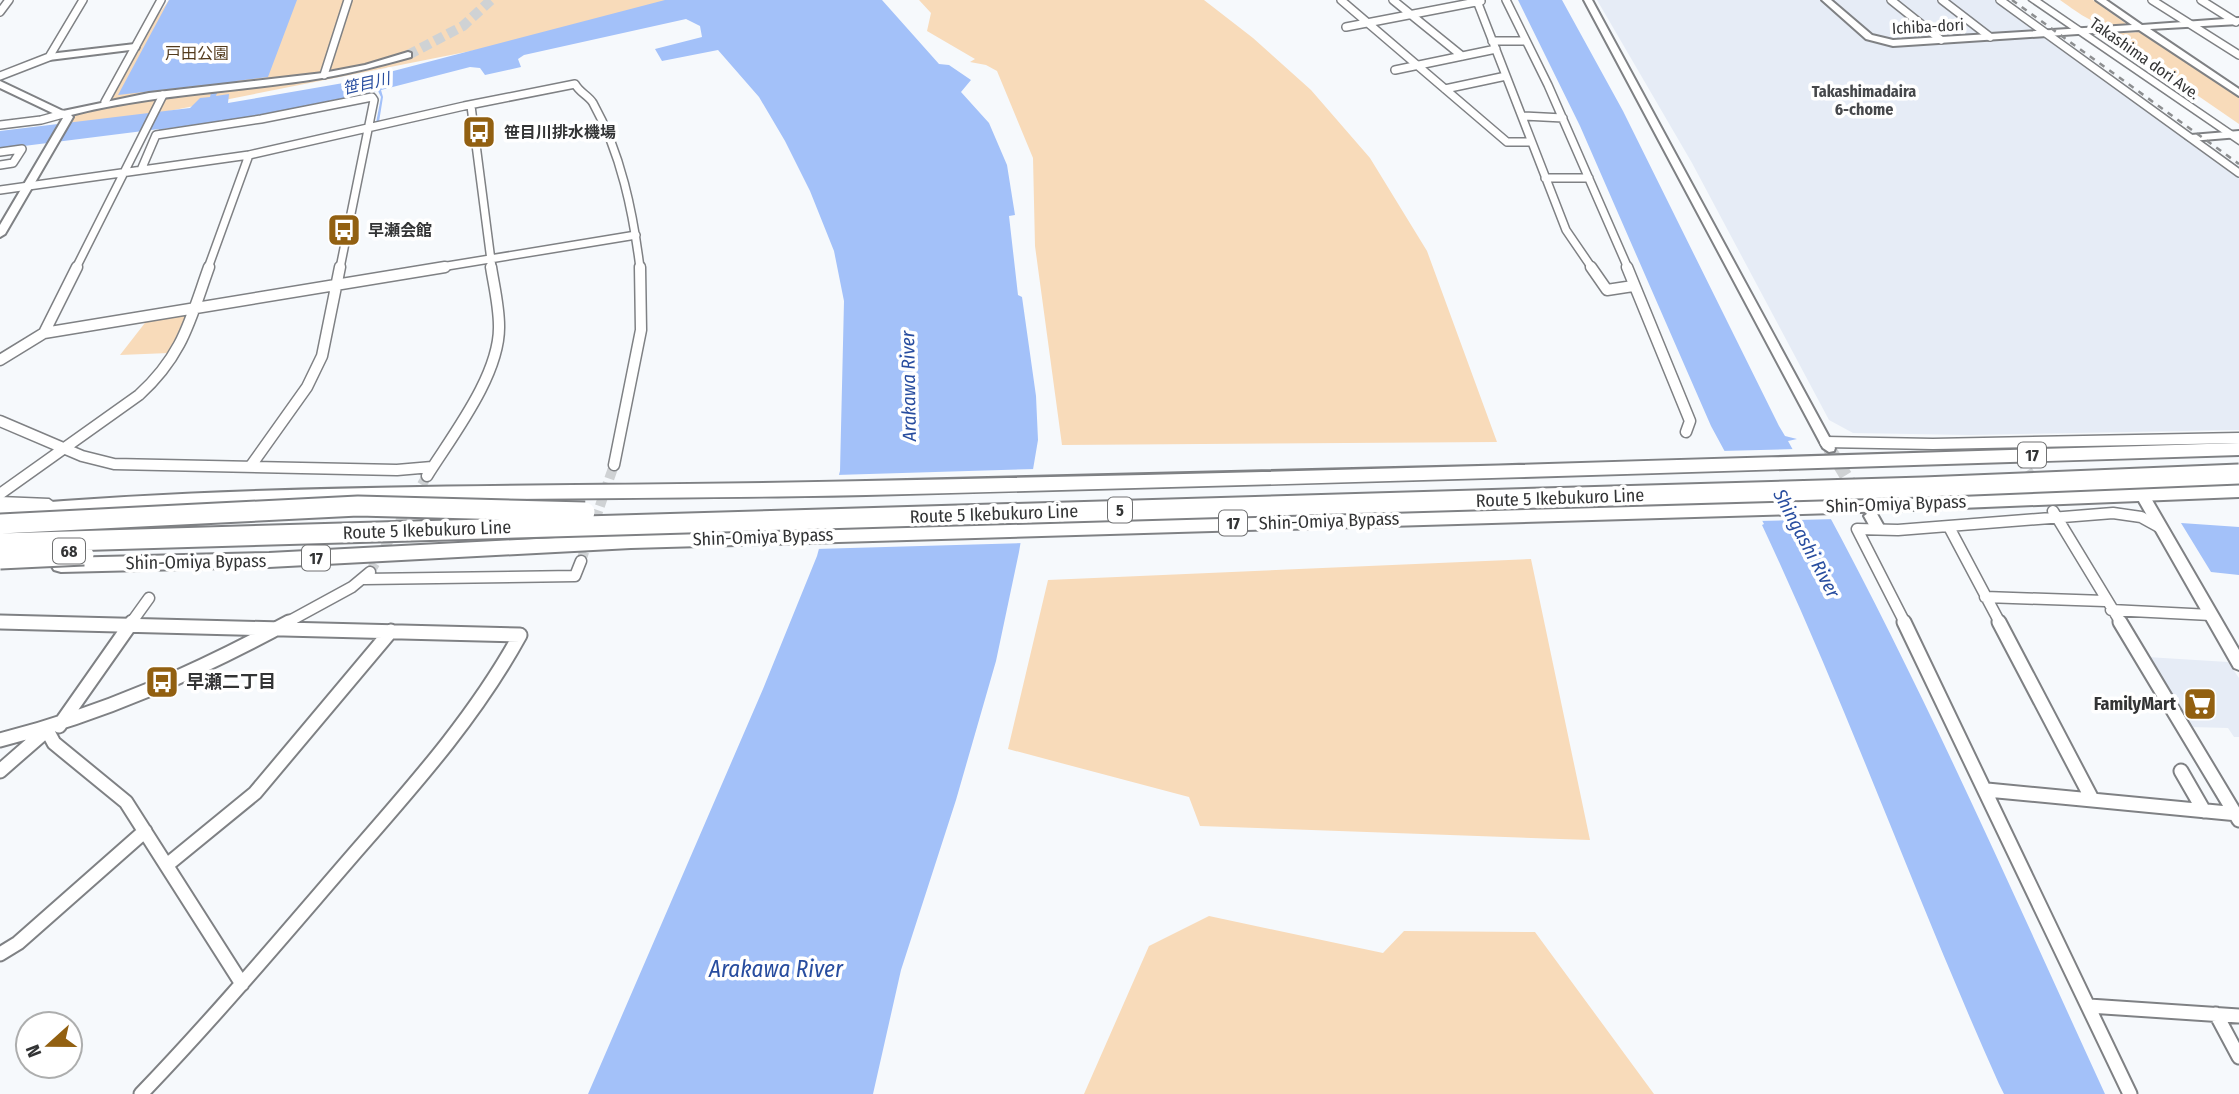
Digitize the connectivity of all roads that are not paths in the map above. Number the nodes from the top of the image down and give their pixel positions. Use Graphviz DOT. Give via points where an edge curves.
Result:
graph roads {
  1 [pos="9,0"];
  2 [pos="83,0"];
  3 [pos="161,0"];
  4 [pos="348,0"];
  5 [pos="1341,0"];
  6 [pos="1393,0"];
  7 [pos="1443,0"];
  8 [pos="1506,0"];
  9 [pos="1585,0"];
  10 [pos="1826,0"];
  11 [pos="1891,0"];
  12 [pos="1942,0"];
  13 [pos="2000,0"];
  14 [pos="2034,0"];
  15 [pos="2048,0"];
  16 [pos="2100,0"];
  17 [pos="2152,0"];
  18 [pos="2201,0"];
  19 [pos="1480,1"];
  20 [pos="1451,6"];
  21 [pos="0,12"];
  22 [pos="1411,15"];
  23 [pos="2237,22"];
  24 [pos="1367,23"];
  25 [pos="2191,25"];
  26 [pos="1346,27"];
  27 [pos="2141,28"];
  28 [pos="2092,31"];
  29 [pos="2079,32"];
  30 [pos="2047,34"];
  31 [pos="1990,37"];
  32 [pos="1941,40"];
  33 [pos="1492,41"];
  34 [pos="1526,41"];
  35 [pos="135,47"];
  36 [pos="2239,48"];
  37 [pos="1496,49"];
  38 [pos="2228,49"];
  39 [pos="408,55"];
  40 [pos="2239,55"];
  41 [pos="1462,56"];
  42 [pos="49,57"];
  43 [pos="1418,65"];
  44 [pos="1395,70"];
  45 [pos="324,75"];
  46 [pos="0,76"];
  47 [pos="1506,76"];
  48 [pos="0,84"];
  49 [pos="1445,89"];
  50 [pos="2236,89"];
  51 [pos="161,98"];
  52 [pos="105,102"];
  53 [pos="471,106"];
  54 [pos="1522,116"];
  55 [pos="65,117"];
  56 [pos="1563,118"];
  57 [pos="0,125"];
  58 [pos="368,128"];
  59 [pos="2235,134"];
  60 [pos="2190,138"];
  61 [pos="1531,142"];
  62 [pos="2239,143"];
  63 [pos="0,152"];
  64 [pos="249,155"];
  65 [pos="0,165"];
  66 [pos="128,169"];
  67 [pos="141,170"];
  68 [pos="2239,173"];
  69 [pos="1545,178"];
  70 [pos="1589,178"];
  71 [pos="31,184"];
  72 [pos="0,190"];
  73 [pos="0,234"];
  74 [pos="636,234"];
  75 [pos="490,258"];
  76 [pos="337,284"];
  77 [pos="1633,286"];
  78 [pos="194,308"];
  79 [pos="44,333"];
  80 [pos="0,360"];
  81 [pos="0,421"];
  82 [pos="1686,432"];
  83 [pos="2239,438"];
  84 [pos="64,449"];
  85 [pos="2239,449"];
  86 [pos="1827,451"];
  87 [pos="2239,463"];
  88 [pos="614,465"];
  89 [pos="250,467"];
  90 [pos="2239,474"];
  91 [pos="2239,490"];
  92 [pos="0,494"];
  93 [pos="2143,496"];
  94 [pos="0,503"];
  95 [pos="74,506"];
  96 [pos="0,513"];
  97 [pos="2055,514"];
  98 [pos="1871,516"];
  99 [pos="584,519"];
  100 [pos="1949,527"];
  101 [pos="2161,528"];
  102 [pos="0,529"];
  103 [pos="1879,530"];
  104 [pos="0,543"];
  105 [pos="0,559"];
  106 [pos="581,561"];
  107 [pos="140,564"];
  108 [pos="0,565"];
  109 [pos="1985,597"];
  110 [pos="149,598"];
  111 [pos="2108,606"];
  112 [pos="2211,615"];
  113 [pos="0,622"];
  114 [pos="130,625"];
  115 [pos="274,629"];
  116 [pos="391,632"];
  117 [pos="2239,664"];
  118 [pos="53,728"];
  119 [pos="0,740"];
  120 [pos="0,771"];
  121 [pos="2181,771"];
  122 [pos="1986,790"];
  123 [pos="2092,799"];
  124 [pos="2204,811"];
  125 [pos="2238,816"];
  126 [pos="145,831"];
  127 [pos="167,865"];
  128 [pos="0,954"];
  129 [pos="242,985"];
  130 [pos="2089,1006"];
  131 [pos="2216,1014"];
  132 [pos="2239,1016"];
  133 [pos="2239,1057"];
  134 [pos="141,1094"];
  135 [pos="2130,1094"];
  1 -- 21 [label="street"];
  2 -- 42 [label="street"];
  3 -- 35 [label="street"];
  4 -- 45 [label="street"];
  5 -- 24 [label="street"];
  6 -- 22 [label="street"];
  7 -- 20 [label="street"];
  8 -- 34 [label="street"];
  9 -- 86 [label="street" via="1640,93"];
  10 -- 32 [label="street, Ichiba-dori" via="1878,41"];
  11 -- 32 [label="street"];
  12 -- 31 [label="street"];
  13 -- 30 [label="street"];
  14 -- 29 [label="main road, Takashima dori Ave."];
  15 -- 28 [label="main road, Takashima dori Ave."];
  16 -- 27 [label="street"];
  17 -- 25 [label="street"];
  18 -- 23 [label="street"];
  19 -- 20 [label="street"];
  19 -- 33 [label="street"];
  20 -- 22 [label="street"];
  22 -- 24 [label="street"];
  22 -- 41 [label="street"];
  23 -- 25 [label="street, Ichiba-dori"];
  24 -- 26 [label="street"];
  24 -- 43 [label="street"];
  25 -- 27 [label="street, Ichiba-dori"];
  25 -- 38 [label="street"];
  27 -- 28 [label="street, Ichiba-dori"];
  27 -- 50 [label="street"];
  28 -- 29 [label="street, Ichiba-dori"];
  28 -- 59 [label="main road, Takashima dori Ave."];
  29 -- 30 [label="street, Ichiba-dori"];
  29 -- 59 [label="main road, Takashima dori Ave."];
  30 -- 31 [label="street, Ichiba-dori"];
  30 -- 60 [label="street"];
  31 -- 32 [label="street, Ichiba-dori"];
  33 -- 34 [label="street"];
  33 -- 37 [label="street"];
  34 -- 56 [label="street"];
  35 -- 42 [label="street"];
  35 -- 52 [label="street"];
  36 -- 38 [label="street"];
  37 -- 41 [label="street"];
  37 -- 47 [label="street"];
  38 -- 40 [label="street"];
  39 -- 45 [label="street"];
  41 -- 43 [label="street"];
  42 -- 46 [label="street"];
  43 -- 44 [label="street"];
  43 -- 49 [label="street"];
  45 -- 51 [label="street"];
  47 -- 49 [label="street"];
  47 -- 54 [label="street"];
  48 -- 55 [label="street"];
  49 -- 61 [label="street" via="1507,142"];
  51 -- 52 [label="street"];
  51 -- 66 [label="street"];
  52 -- 55 [label="street"];
  53 -- 58 [label="street"];
  53 -- 74 [label="street" via="575,84 591,99 612,145"];
  53 -- 75 [label="street"];
  54 -- 56 [label="street"];
  54 -- 61 [label="street"];
  55 -- 57 [label="street"];
  55 -- 71 [label="street"];
  56 -- 70 [label="street"];
  58 -- 64 [label="street"];
  58 -- 67 [label="street" via="372,97 156,135"];
  58 -- 76 [label="street"];
  59 -- 60 [label="street"];
  59 -- 62 [label="main road"];
  60 -- 68 [label="street"];
  61 -- 69 [label="street"];
  63 -- 65 [label="street" via="22,149 13,163"];
  64 -- 67 [label="street"];
  64 -- 78 [label="street"];
  66 -- 67 [label="street"];
  66 -- 71 [label="street"];
  66 -- 79 [label="street"];
  69 -- 70 [label="street"];
  69 -- 77 [label="street" via="1566,230 1607,290"];
  70 -- 77 [label="street"];
  71 -- 72 [label="street"];
  71 -- 73 [label="street"];
  74 -- 75 [label="street"];
  74 -- 88 [label="street" via="642,330"];
  75 -- 76 [label="street"];
  75 -- 89 [label="street" via="499,327 496,349 487,374 429,472"];
  76 -- 78 [label="street"];
  76 -- 89 [label="street" via="315,372"];
  77 -- 82 [label="street" via="1690,421"];
  78 -- 79 [label="street"];
  78 -- 84 [label="street" via="180,346 159,377"];
  79 -- 80 [label="street"];
  81 -- 84 [label="street"];
  83 -- 86 [label="street" via="1933,444"];
  84 -- 89 [label="street" via="114,464"];
  84 -- 92 [label="street"];
  85 -- 86 [label="highway, 17"];
  86 -- 95 [label="highway, 17" via="692,491 441,493"];
  87 -- 99 [label="highway, Route 5 Ikebukuro Line / 5"];
  90 -- 99 [label="highway, Route 5 Ikebukuro Line / 5, bridge" via="1923,487"];
  91 -- 93 [label="highway, Shin-Omiya Bypass / 17"];
  93 -- 101 [label="street"];
  93 -- 107 [label="highway, Shin-Omiya Bypass / 17" via="631,541"];
  94 -- 95 [label="main road"];
  95 -- 96 [label="highway, 17"];
  97 -- 100 [label="street"];
  97 -- 101 [label="street" via="2118,513 2141,517"];
  97 -- 111 [label="street"];
  98 -- 103 [label="street"];
  99 -- 102 [label="highway, bridge" via="358,506"];
  99 -- 104 [label="highway, Route 5 Ikebukuro Line / 5, bridge"];
  99 -- 105 [label="highway, bridge" via="342,544"];
  100 -- 103 [label="street"];
  100 -- 109 [label="street"];
  101 -- 112 [label="street"];
  102 -- 107 [label="main road, 68" via="72,552"];
  103 -- 122 [label="street" via="1857,529"];
  106 -- 115 [label="street" via="575,576 367,576"];
  107 -- 108 [label="highway, Shin-Omiya Bypass / 17"];
  109 -- 111 [label="street"];
  109 -- 123 [label="street"];
  110 -- 114 [label="street"];
  111 -- 112 [label="street"];
  111 -- 125 [label="street"];
  112 -- 117 [label="street"];
  113 -- 114 [label="street"];
  114 -- 115 [label="street"];
  114 -- 118 [label="street"];
  115 -- 116 [label="street"];
  115 -- 118 [label="street" via="166,686"];
  116 -- 127 [label="street" via="255,793"];
  116 -- 129 [label="street" via="520,635 439,755"];
  118 -- 119 [label="street"];
  118 -- 120 [label="street"];
  118 -- 126 [label="street" via="54,743 126,802"];
  121 -- 124 [label="street"];
  122 -- 123 [label="street"];
  122 -- 130 [label="street"];
  123 -- 124 [label="street"];
  124 -- 125 [label="street"];
  126 -- 127 [label="street"];
  126 -- 128 [label="street"];
  127 -- 129 [label="street"];
  129 -- 134 [label="street"];
  130 -- 131 [label="street"];
  130 -- 135 [label="street"];
  131 -- 132 [label="street"];
  131 -- 133 [label="street"];
}
